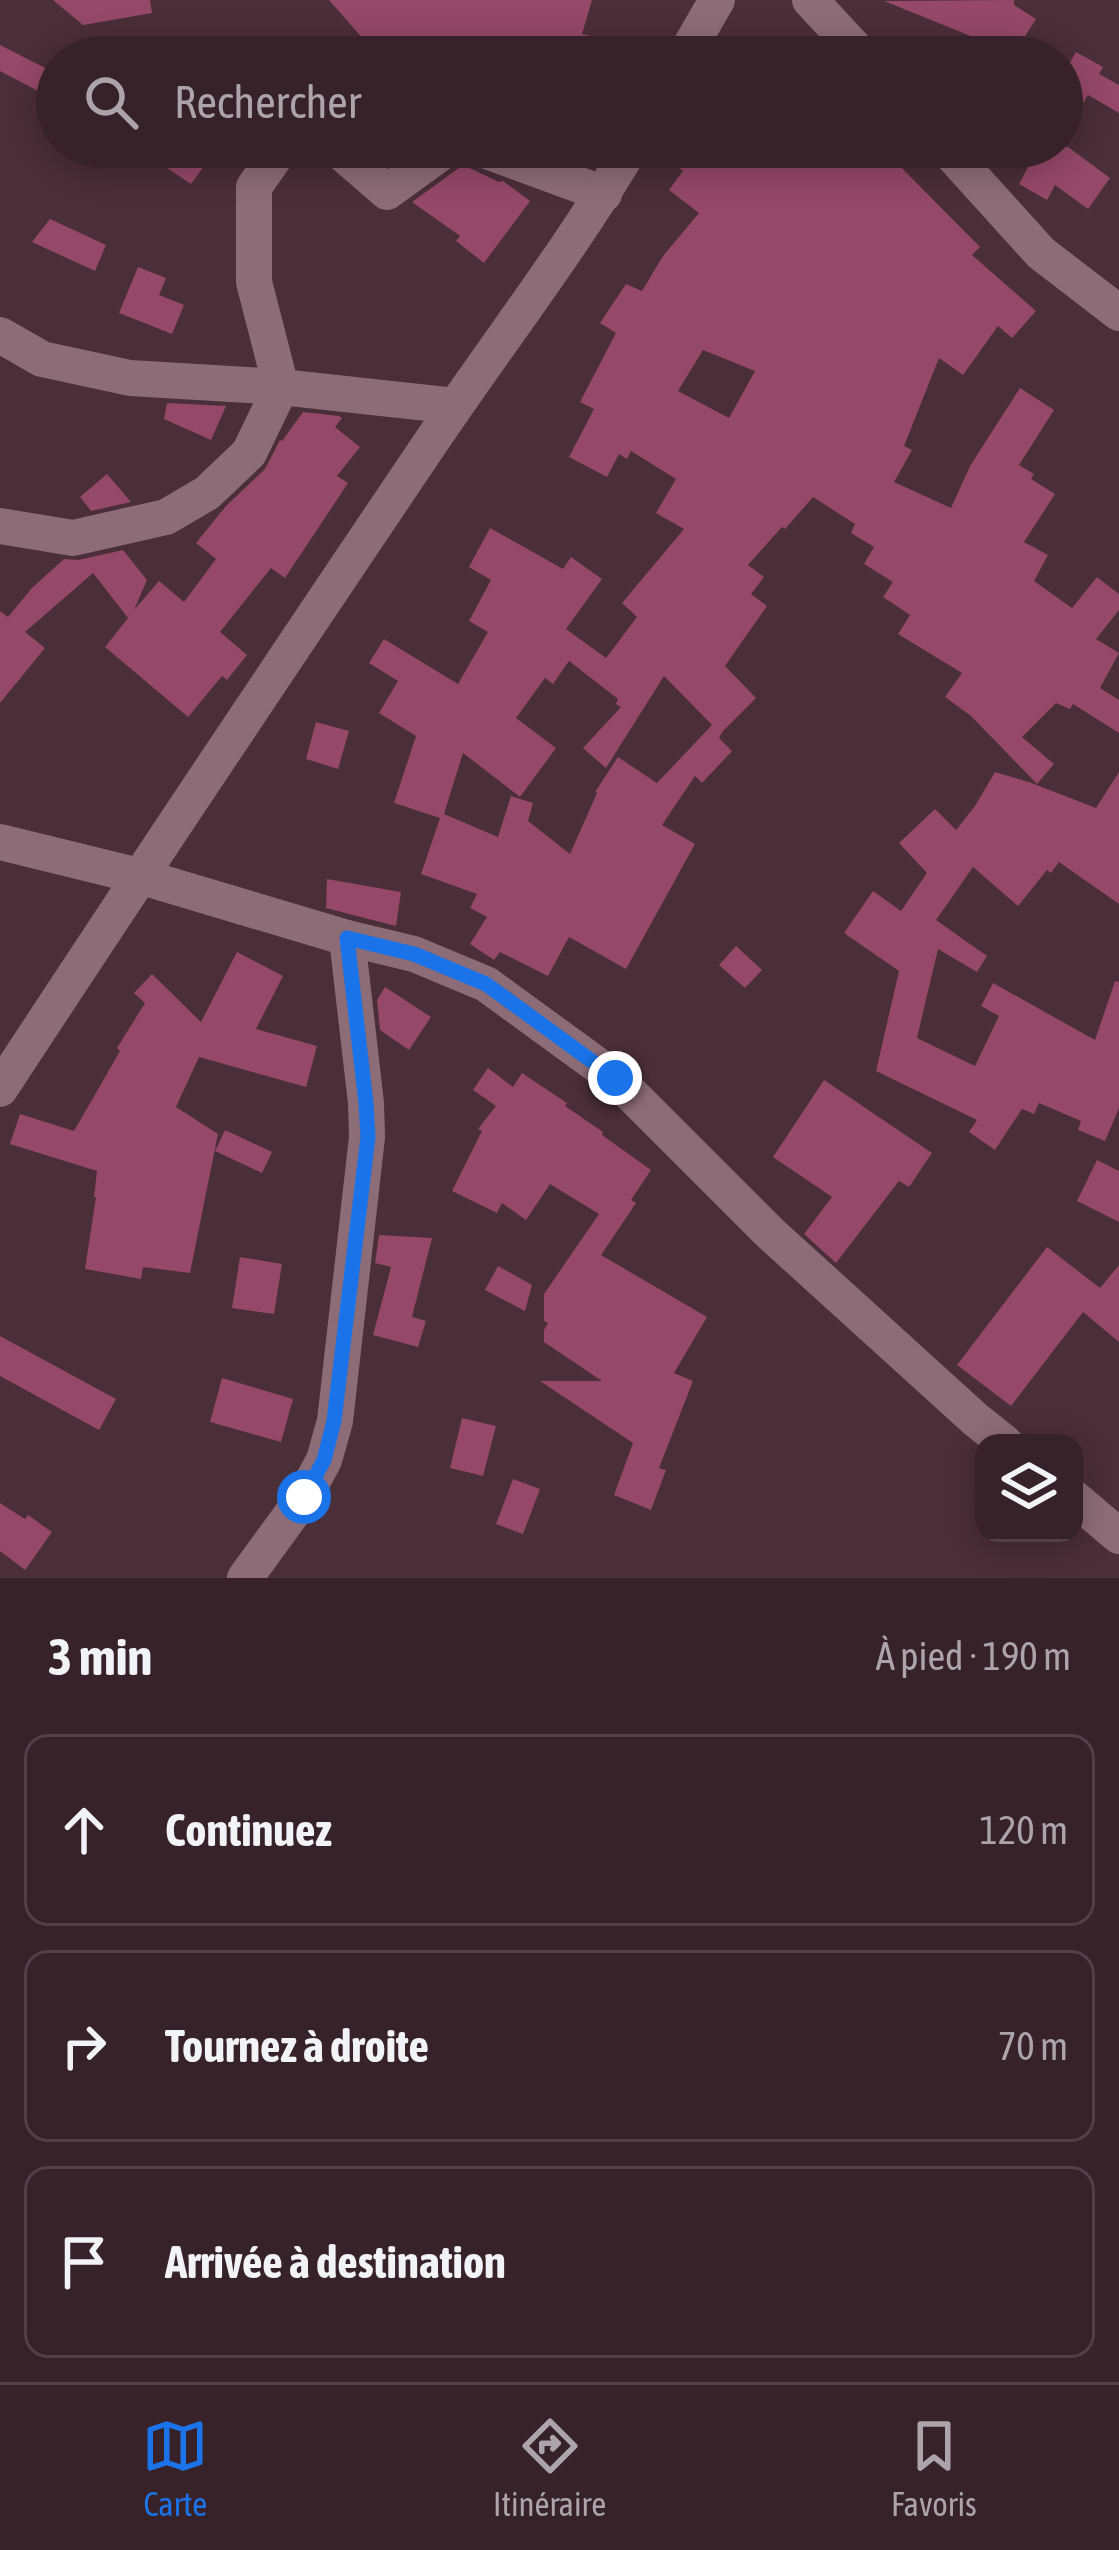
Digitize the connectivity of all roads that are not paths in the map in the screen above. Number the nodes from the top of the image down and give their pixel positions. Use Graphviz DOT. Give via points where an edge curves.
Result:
graph roads {
  1 [pos="717,0"];
  2 [pos="810,0"];
  3 [pos="696,36"];
  4 [pos="843,36"];
  5 [pos="267,168"];
  6 [pos="359,168"];
  7 [pos="420,168"];
  8 [pos="533,168"];
  9 [pos="619,168"];
  10 [pos="964,168"];
  11 [pos="604,194"];
  12 [pos="1119,314"];
  13 [pos="0,335"];
  14 [pos="281,387"];
  15 [pos="455,406"];
  16 [pos="0,526"];
  17 [pos="0,842"];
  18 [pos="140,876"];
  19 [pos="347,938"];
  20 [pos="0,1089"];
  21 [pos="994,1434"];
  22 [pos="1083,1506"];
  23 [pos="1119,1536"];
  24 [pos="244,1578"];
  1 -- 3 [label="street"];
  2 -- 4 [label="street"];
  5 -- 14 [label="street" via="254,187 254,281"];
  6 -- 7 [label="street" via="387,192"];
  8 -- 11 [label="street"];
  9 -- 11 [label="street"];
  10 -- 12 [label="street" via="1041,253"];
  11 -- 15 [label="street"];
  13 -- 14 [label="street" via="42,358 130,378"];
  14 -- 15 [label="street"];
  14 -- 16 [label="street" via="249,453 207,493 166,517 73,538"];
  15 -- 18 [label="street"];
  17 -- 18 [label="street"];
  18 -- 19 [label="street"];
  18 -- 20 [label="street"];
  19 -- 21 [label="street" via="486,984 615,1078 769,1232"];
  19 -- 24 [label="street" via="368,1137 334,1421 304,1497"];
  22 -- 23 [label="street"];
}
